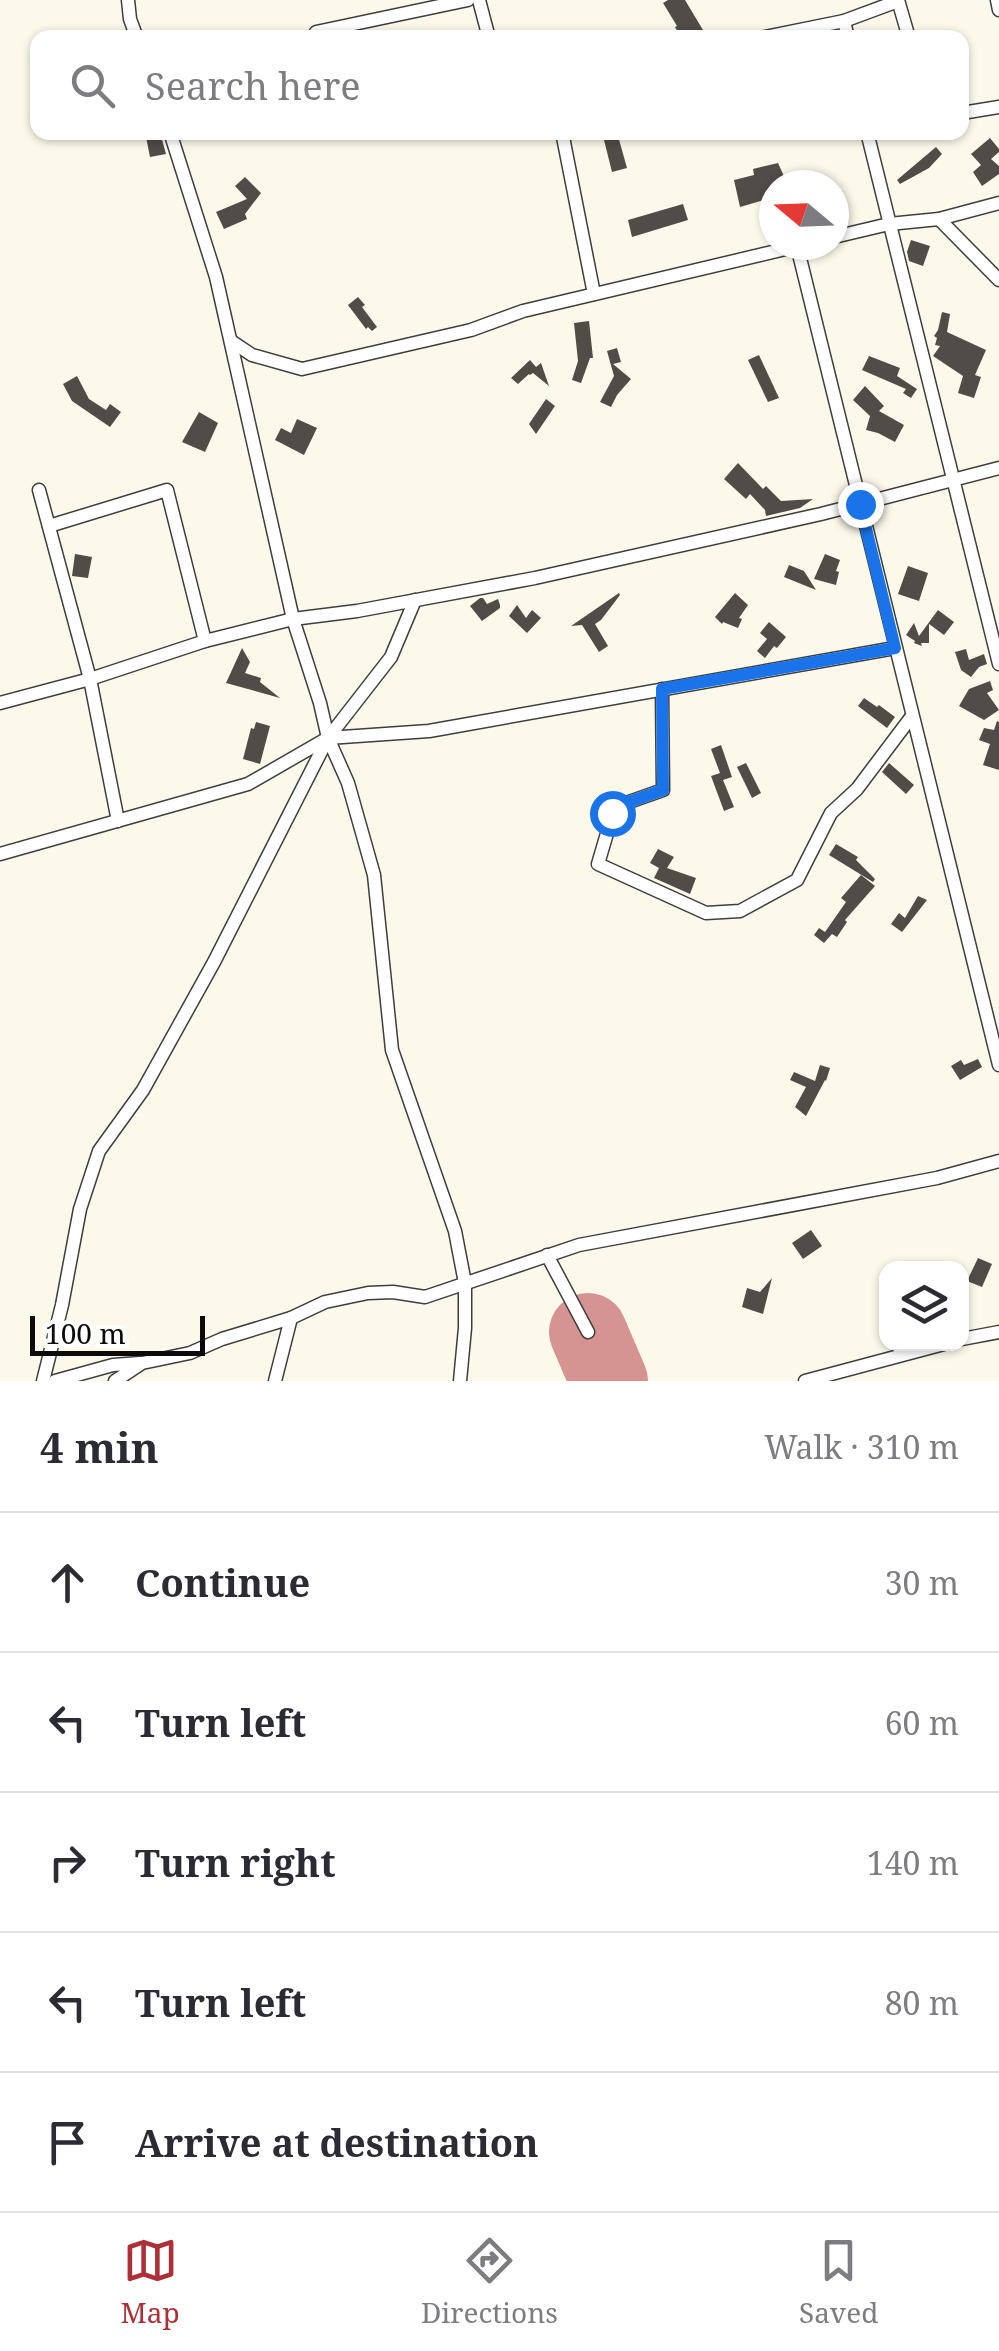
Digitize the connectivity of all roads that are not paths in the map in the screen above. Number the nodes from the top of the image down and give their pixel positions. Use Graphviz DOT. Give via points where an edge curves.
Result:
graph roads {
  1 [pos="128,0"];
  2 [pos="468,0"];
  3 [pos="480,0"];
  4 [pos="997,0"];
  5 [pos="898,1"];
  6 [pos="999,10"];
  7 [pos="844,21"];
  8 [pos="134,30"];
  9 [pos="326,30"];
  10 [pos="487,30"];
  11 [pos="800,30"];
  12 [pos="846,30"];
  13 [pos="907,30"];
  14 [pos="999,107"];
  15 [pos="969,112"];
  16 [pos="173,140"];
  17 [pos="564,140"];
  18 [pos="869,140"];
  19 [pos="999,203"];
  20 [pos="939,219"];
  21 [pos="889,224"];
  22 [pos="849,234"];
  23 [pos="759,255"];
  24 [pos="802,260"];
  25 [pos="999,280"];
  26 [pos="594,294"];
  27 [pos="231,342"];
  28 [pos="999,468"];
  29 [pos="953,479"];
  30 [pos="39,490"];
  31 [pos="860,504"];
  32 [pos="49,526"];
  33 [pos="415,600"];
  34 [pos="293,619"];
  35 [pos="994,622"];
  36 [pos="205,641"];
  37 [pos="895,648"];
  38 [pos="999,664"];
  39 [pos="90,679"];
  40 [pos="662,689"];
  41 [pos="0,703"];
  42 [pos="912,716"];
  43 [pos="328,738"];
  44 [pos="118,821"];
  45 [pos="0,854"];
  46 [pos="999,1066"];
  47 [pos="999,1161"];
  48 [pos="547,1255"];
  49 [pos="465,1283"];
  50 [pos="291,1318"];
  51 [pos="588,1332"];
  52 [pos="999,1332"];
  53 [pos="969,1338"];
  54 [pos="918,1351"];
  55 [pos="142,1363"];
  56 [pos="44,1381"];
  57 [pos="55,1381"];
  58 [pos="115,1381"];
  59 [pos="275,1381"];
  60 [pos="460,1381"];
  61 [pos="805,1381"];
  1 -- 8 [label="street"];
  2 -- 9 [label="street"];
  3 -- 10 [label="street"];
  4 -- 6 [label="street"];
  5 -- 7 [label="street"];
  5 -- 13 [label="street"];
  7 -- 11 [label="street"];
  7 -- 12 [label="street"];
  14 -- 15 [label="street"];
  16 -- 27 [label="street"];
  17 -- 26 [label="street"];
  18 -- 21 [label="street"];
  19 -- 20 [label="street"];
  20 -- 21 [label="street"];
  20 -- 25 [label="street"];
  21 -- 22 [label="street"];
  21 -- 29 [label="street"];
  23 -- 26 [label="street"];
  24 -- 31 [label="street"];
  26 -- 27 [label="street" via="302,369"];
  27 -- 34 [label="street"];
  28 -- 29 [label="street"];
  29 -- 31 [label="street"];
  29 -- 35 [label="street"];
  30 -- 32 [label="street"];
  31 -- 33 [label="street"];
  31 -- 37 [label="street"];
  32 -- 36 [label="street" via="166,490"];
  32 -- 39 [label="street"];
  33 -- 34 [label="street"];
  33 -- 43 [label="street" via="391,657"];
  34 -- 36 [label="street"];
  34 -- 43 [label="street"];
  35 -- 38 [label="street"];
  36 -- 39 [label="street"];
  37 -- 40 [label="street"];
  37 -- 42 [label="street"];
  39 -- 41 [label="street"];
  39 -- 44 [label="street"];
  40 -- 42 [label="street" via="663,790 612,813 598,864 706,912 740,911 797,880 831,812 857,789"];
  40 -- 43 [label="street" via="428,731"];
  42 -- 46 [label="street"];
  43 -- 44 [label="street" via="248,784"];
  43 -- 49 [label="street" via="374,876 392,1050 455,1231"];
  43 -- 56 [label="street" via="205,978 99,1151"];
  44 -- 45 [label="street"];
  47 -- 48 [label="street"];
  48 -- 49 [label="street"];
  48 -- 51 [label="street"];
  49 -- 50 [label="street" via="425,1297 368,1292"];
  49 -- 60 [label="street"];
  50 -- 55 [label="street"];
  50 -- 59 [label="street"];
  52 -- 53 [label="street"];
  54 -- 61 [label="street"];
  55 -- 57 [label="street"];
  55 -- 58 [label="street"];
}
